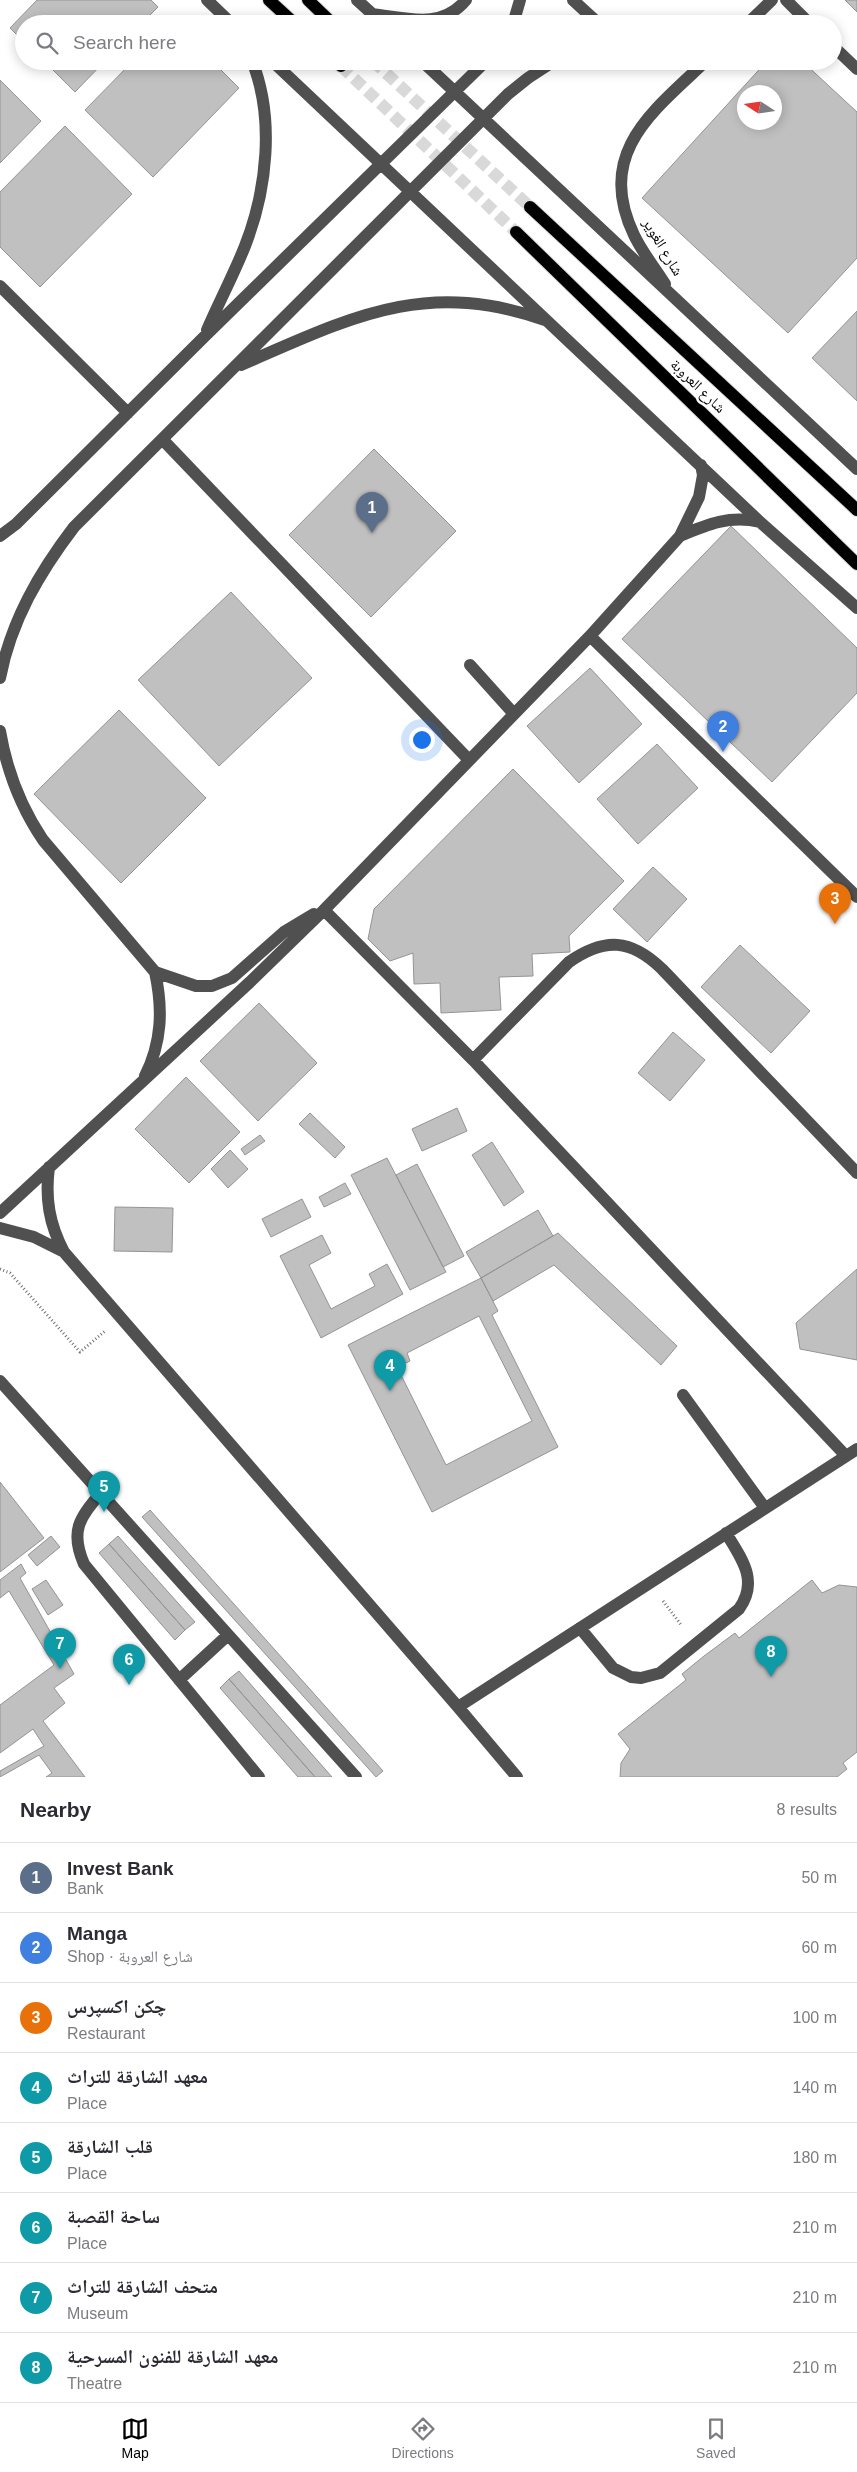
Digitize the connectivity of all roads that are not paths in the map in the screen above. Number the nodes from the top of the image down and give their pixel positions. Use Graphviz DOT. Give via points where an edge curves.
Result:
graph roads {
  1 [pos="207,0"];
  2 [pos="269,0"];
  3 [pos="308,0"];
  4 [pos="357,0"];
  5 [pos="466,0"];
  6 [pos="520,0"];
  7 [pos="574,0"];
  8 [pos="772,0"];
  9 [pos="786,0"];
  10 [pos="372,14"];
  11 [pos="223,15"];
  12 [pos="285,15"];
  13 [pos="324,15"];
  14 [pos="383,15"];
  15 [pos="449,15"];
  16 [pos="515,15"];
  17 [pos="590,15"];
  18 [pos="756,15"];
  19 [pos="801,15"];
  20 [pos="842,55"];
  21 [pos="857,69"];
  22 [pos="255,70"];
  23 [pos="282,70"];
  24 [pos="432,70"];
  25 [pos="476,70"];
  26 [pos="540,70"];
  27 [pos="696,70"];
  28 [pos="454,91"];
  29 [pos="484,119"];
  30 [pos="382,163"];
  31 [pos="412,191"];
  32 [pos="530,207"];
  33 [pos="516,232"];
  34 [pos="0,286"];
  35 [pos="676,300"];
  36 [pos="550,322"];
  37 [pos="204,337"];
  38 [pos="234,368"];
  39 [pos="128,413"];
  40 [pos="163,440"];
  41 [pos="701,465"];
  42 [pos="857,469"];
  43 [pos="857,510"];
  44 [pos="760,522"];
  45 [pos="0,536"];
  46 [pos="680,536"];
  47 [pos="857,564"];
  48 [pos="857,608"];
  49 [pos="590,636"];
  50 [pos="470,665"];
  51 [pos="0,678"];
  52 [pos="514,714"];
  53 [pos="0,731"];
  54 [pos="469,760"];
  55 [pos="857,897"];
  56 [pos="324,910"];
  57 [pos="155,972"];
  58 [pos="473,1060"];
  59 [pos="143,1081"];
  60 [pos="49,1168"];
  61 [pos="857,1173"];
  62 [pos="0,1213"];
  63 [pos="0,1228"];
  64 [pos="64,1252"];
  65 [pos="0,1380"];
  66 [pos="683,1395"];
  67 [pos="857,1449"];
  68 [pos="846,1456"];
  69 [pos="101,1493"];
  70 [pos="765,1508"];
  71 [pos="726,1533"];
  72 [pos="580,1628"];
  73 [pos="228,1635"];
  74 [pos="179,1680"];
  75 [pos="458,1706"];
  76 [pos="259,1777"];
  77 [pos="356,1777"];
  78 [pos="517,1777"];
  1 -- 11 [label="street"];
  2 -- 12 [label="main road"];
  3 -- 13 [label="main road"];
  4 -- 10 [label="street"];
  5 -- 15 [label="street"];
  6 -- 16 [label="street"];
  7 -- 17 [label="street"];
  8 -- 18 [label="street"];
  9 -- 19 [label="street"];
  10 -- 14 [label="street"];
  20 -- 21 [label="street"];
  22 -- 37 [label="street" via="265,129 258,201 245,245"];
  23 -- 30 [label="street"];
  24 -- 28 [label="street"];
  25 -- 28 [label="street"];
  26 -- 29 [label="street"];
  27 -- 35 [label="street, شارع الغوير" via="651,112 638,129 622,171 621,194 629,223"];
  28 -- 29 [label="street"];
  28 -- 30 [label="street"];
  29 -- 31 [label="street"];
  29 -- 35 [label="street"];
  30 -- 31 [label="street"];
  30 -- 37 [label="street"];
  31 -- 36 [label="street"];
  31 -- 38 [label="street"];
  32 -- 43 [label="main road, شارع العروبة"];
  33 -- 47 [label="main road, شارع العروبة"];
  34 -- 39 [label="street"];
  35 -- 42 [label="street"];
  36 -- 38 [label="street" via="518,311 485,305 417,303 349,319"];
  36 -- 41 [label="street"];
  37 -- 39 [label="street"];
  38 -- 40 [label="street"];
  39 -- 45 [label="street"];
  40 -- 51 [label="street" via="74,527 50,558 14,628"];
  40 -- 54 [label="street"];
  41 -- 44 [label="street"];
  41 -- 46 [label="street" via="703,475 699,497"];
  44 -- 46 [label="street" via="727,518"];
  44 -- 48 [label="street"];
  46 -- 49 [label="street"];
  49 -- 52 [label="street"];
  49 -- 55 [label="street"];
  50 -- 52 [label="street"];
  52 -- 54 [label="street"];
  53 -- 57 [label="street" via="11,780 30,821"];
  54 -- 56 [label="street"];
  56 -- 57 [label="street" via="295,924 241,972 223,983 196,986"];
  56 -- 58 [label="street"];
  56 -- 59 [label="street"];
  57 -- 59 [label="street" via="161,1009 160,1027 154,1055"];
  58 -- 61 [label="street" via="569,962 586,950 607,944 628,946 647,954"];
  58 -- 68 [label="street"];
  59 -- 60 [label="street"];
  60 -- 62 [label="street"];
  60 -- 64 [label="street" via="47,1202"];
  63 -- 64 [label="street" via="34,1237"];
  64 -- 75 [label="street"];
  65 -- 69 [label="street"];
  66 -- 70 [label="street"];
  67 -- 68 [label="street"];
  68 -- 70 [label="street"];
  69 -- 73 [label="street"];
  69 -- 74 [label="street" via="85,1510 80,1521 78,1551 84,1564"];
  70 -- 71 [label="street"];
  71 -- 72 [label="street"];
  71 -- 72 [label="street" via="749,1575 744,1602 660,1673 640,1678 621,1673 613,1668"];
  72 -- 75 [label="street"];
  73 -- 74 [label="street"];
  73 -- 77 [label="street"];
  74 -- 76 [label="street"];
  75 -- 78 [label="street"];
}
